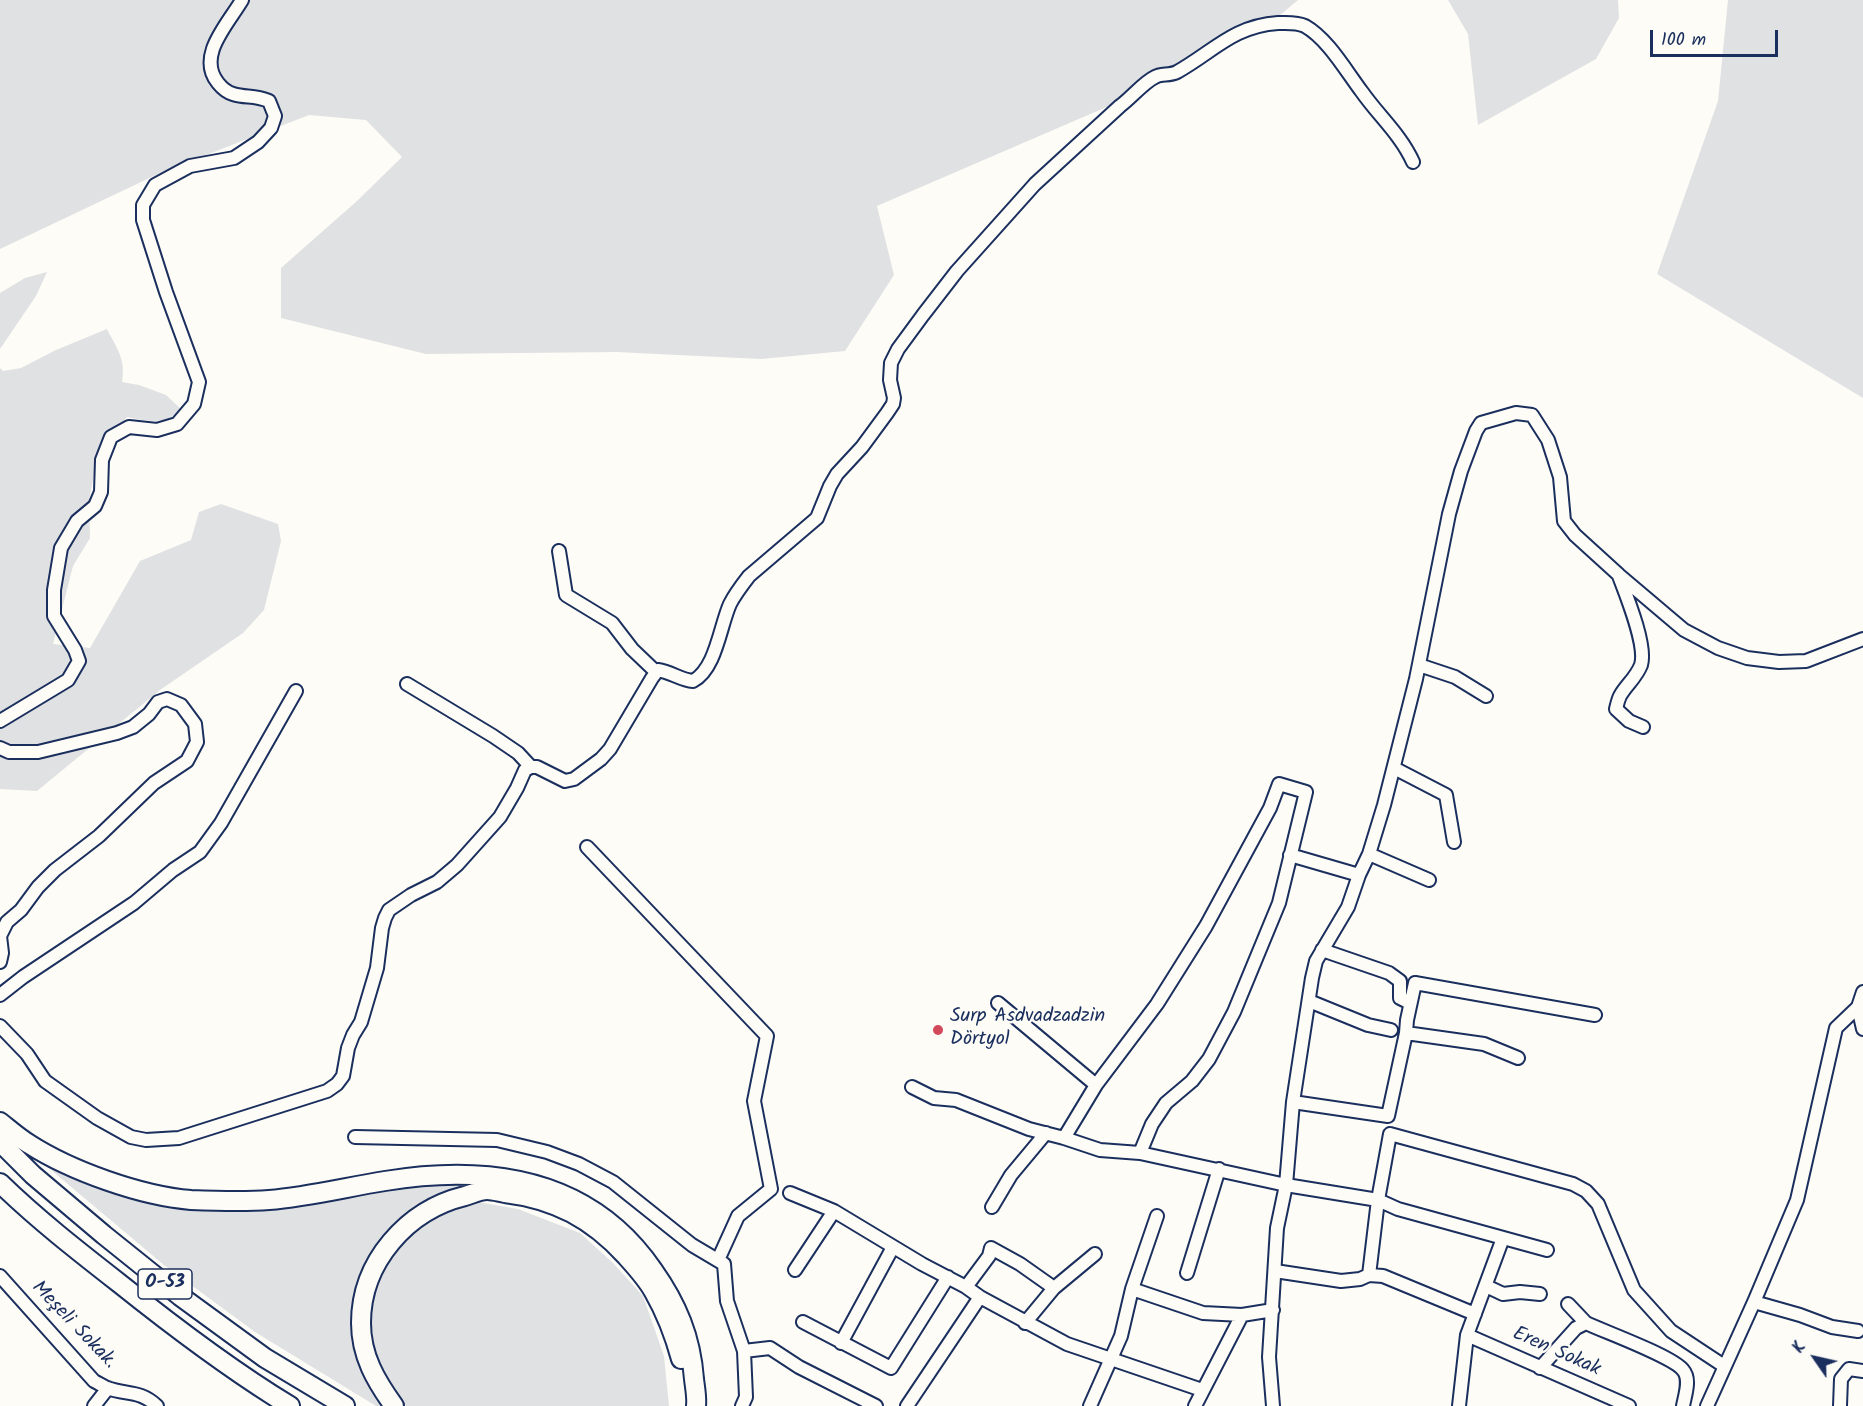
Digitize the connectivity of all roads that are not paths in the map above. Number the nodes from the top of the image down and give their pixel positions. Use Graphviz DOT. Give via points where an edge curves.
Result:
graph roads {
  1 [pos="242,0"];
  2 [pos="1413,162"];
  3 [pos="560,551"];
  4 [pos="1619,575"];
  5 [pos="1863,639"];
  6 [pos="1419,665"];
  7 [pos="658,670"];
  8 [pos="407,684"];
  9 [pos="296,691"];
  10 [pos="1486,696"];
  11 [pos="0,721"];
  12 [pos="1643,727"];
  13 [pos="0,748"];
  14 [pos="531,767"];
  15 [pos="1394,768"];
  16 [pos="1454,842"];
  17 [pos="587,847"];
  18 [pos="1369,854"];
  19 [pos="1290,855"];
  20 [pos="1359,875"];
  21 [pos="1429,880"];
  22 [pos="1322,950"];
  23 [pos="0,962"];
  24 [pos="1863,992"];
  25 [pos="0,996"];
  26 [pos="1309,1001"];
  27 [pos="998,1003"];
  28 [pos="1410,1003"];
  29 [pos="1858,1007"];
  30 [pos="1594,1015"];
  31 [pos="0,1026"];
  32 [pos="1863,1028"];
  33 [pos="1391,1030"];
  34 [pos="1406,1033"];
  35 [pos="1518,1058"];
  36 [pos="1096,1085"];
  37 [pos="912,1087"];
  38 [pos="1293,1102"];
  39 [pos="0,1122"];
  40 [pos="1046,1133"];
  41 [pos="355,1137"];
  42 [pos="1064,1138"];
  43 [pos="0,1142"];
  44 [pos="1140,1153"];
  45 [pos="1219,1169"];
  46 [pos="0,1183"];
  47 [pos="1286,1185"];
  48 [pos="790,1193"];
  49 [pos="1378,1200"];
  50 [pos="992,1207"];
  51 [pos="834,1211"];
  52 [pos="1157,1216"];
  53 [pos="1503,1238"];
  54 [pos="893,1247"];
  55 [pos="1547,1250"];
  56 [pos="1095,1254"];
  57 [pos="718,1260"];
  58 [pos="795,1270"];
  59 [pos="1275,1271"];
  60 [pos="1187,1273"];
  61 [pos="1369,1275"];
  62 [pos="0,1276"];
  63 [pos="948,1277"];
  64 [pos="1486,1286"];
  65 [pos="966,1287"];
  66 [pos="1054,1288"];
  67 [pos="1132,1290"];
  68 [pos="1540,1294"];
  69 [pos="980,1298"];
  70 [pos="1754,1302"];
  71 [pos="1568,1304"];
  72 [pos="1273,1310"];
  73 [pos="1475,1314"];
  74 [pos="1242,1315"];
  75 [pos="803,1322"];
  76 [pos="1025,1323"];
  77 [pos="1586,1323"];
  78 [pos="1858,1331"];
  79 [pos="1467,1335"];
  80 [pos="841,1343"];
  81 [pos="744,1351"];
  82 [pos="1112,1360"];
  83 [pos="1724,1366"];
  84 [pos="1540,1368"];
  85 [pos="1863,1371"];
  86 [pos="108,1388"];
  87 [pos="1202,1390"];
  88 [pos="94,1406"];
  89 [pos="157,1406"];
  90 [pos="288,1406"];
  91 [pos="345,1406"];
  92 [pos="394,1406"];
  93 [pos="686,1406"];
  94 [pos="696,1406"];
  95 [pos="742,1406"];
  96 [pos="876,1406"];
  97 [pos="907,1406"];
  98 [pos="1090,1406"];
  99 [pos="1195,1406"];
  100 [pos="1273,1406"];
  101 [pos="1459,1406"];
  102 [pos="1629,1406"];
  103 [pos="1683,1406"];
  104 [pos="1707,1406"];
  105 [pos="1840,1406"];
  1 -- 11 [label="street" via="215,41 210,63 222,89 269,101 275,116 271,128 234,158 190,166 155,185 143,205 143,220 199,382 194,404 177,424 157,430 129,427 111,437 102,460 101,492 95,506 77,521 61,548 54,590 54,616 79,661 68,680"];
  2 -- 7 [label="street" via="1335,55 1303,25 1258,25 1219,44 1173,74 1155,76 1035,184 922,315 891,363 893,404 837,474 816,518 740,587 704,673 693,681"];
  3 -- 7 [label="street" via="566,595 612,623 632,649"];
  4 -- 5 [label="street" via="1684,630 1718,648 1747,657 1806,661"];
  4 -- 6 [label="street" via="1564,521 1560,477 1548,440 1532,415 1516,413 1481,423 1449,514"];
  4 -- 12 [label="street" via="1643,655 1616,709"];
  6 -- 10 [label="street" via="1455,677"];
  6 -- 15 [label="street"];
  7 -- 14 [label="street" via="610,749 586,771 565,781"];
  8 -- 14 [label="street" via="518,753"];
  9 -- 25 [label="street" via="221,824 200,852"];
  13 -- 23 [label="street" via="9,752 38,752 117,733 133,727 158,702 167,699 181,705 195,724 197,742 187,761 154,783 38,887 7,922 0,936"];
  14 -- 31 [label="street" via="525,770 500,817 457,865 437,882 389,910 382,928 377,968 361,1022 348,1048 343,1076 327,1091 179,1138 146,1140 131,1137 97,1118 45,1081 27,1054"];
  15 -- 16 [label="street" via="1446,795"];
  15 -- 18 [label="street"];
  17 -- 57 [label="street" via="767,1036 754,1101 771,1189 738,1216"];
  18 -- 20 [label="street"];
  18 -- 21 [label="street"];
  19 -- 20 [label="street"];
  19 -- 36 [label="street" via="1306,792 1279,784 1270,808 1200,936 1157,1005"];
  19 -- 44 [label="street" via="1279,903 1234,1012 1209,1059 1192,1081 1166,1102"];
  20 -- 22 [label="street" via="1348,907"];
  22 -- 26 [label="street" via="1316,961"];
  22 -- 28 [label="street" via="1389,973 1400,981 1400,998"];
  24 -- 29 [label="street"];
  26 -- 33 [label="street"];
  26 -- 38 [label="street"];
  27 -- 36 [label="street"];
  28 -- 30 [label="street" via="1415,983"];
  28 -- 34 [label="street"];
  29 -- 32 [label="street"];
  29 -- 70 [label="street" via="1836,1028 1797,1200"];
  34 -- 35 [label="street" via="1484,1044"];
  34 -- 38 [label="street" via="1388,1116"];
  36 -- 42 [label="street"];
  37 -- 40 [label="street" via="934,1098 956,1100"];
  38 -- 47 [label="street"];
  39 -- 94 [label="highway" via="29,1144 72,1166 147,1192 188,1199 270,1200 388,1180 481,1174 528,1182 562,1194 619,1230 645,1257 664,1285 681,1318 692,1356"];
  40 -- 42 [label="street"];
  40 -- 50 [label="street" via="1011,1175"];
  41 -- 57 [label="street" via="497,1140 547,1152 613,1182"];
  42 -- 44 [label="street" via="1100,1150"];
  43 -- 91 [label="highway, O-53" via="33,1175 180,1296 265,1358"];
  44 -- 45 [label="street"];
  45 -- 47 [label="street"];
  45 -- 60 [label="street"];
  46 -- 90 [label="highway, O-53" via="163,1318"];
  47 -- 49 [label="street"];
  47 -- 59 [label="street" via="1277,1228"];
  48 -- 51 [label="street"];
  49 -- 53 [label="street"];
  49 -- 61 [label="street"];
  49 -- 83 [label="street" via="1390,1134 1573,1184 1598,1204 1634,1290 1671,1331"];
  51 -- 54 [label="street"];
  51 -- 58 [label="street"];
  52 -- 67 [label="street"];
  53 -- 55 [label="street"];
  53 -- 64 [label="street"];
  54 -- 63 [label="street"];
  54 -- 80 [label="street"];
  56 -- 66 [label="street"];
  57 -- 81 [label="street" via="724,1264 727,1301"];
  59 -- 61 [label="street" via="1341,1281"];
  59 -- 72 [label="street"];
  61 -- 73 [label="street" via="1383,1276"];
  62 -- 86 [label="street, Meşeli Sokak." via="94,1381"];
  63 -- 65 [label="street"];
  63 -- 80 [label="street" via="891,1368"];
  64 -- 68 [label="street" via="1503,1294"];
  64 -- 73 [label="street"];
  65 -- 66 [label="street" via="991,1248"];
  65 -- 69 [label="street"];
  66 -- 76 [label="street"];
  67 -- 74 [label="street" via="1203,1313"];
  67 -- 82 [label="street"];
  69 -- 76 [label="street"];
  69 -- 97 [label="street"];
  70 -- 78 [label="street" via="1832,1327"];
  70 -- 83 [label="street"];
  71 -- 77 [label="street"];
  72 -- 74 [label="street"];
  72 -- 100 [label="street" via="1269,1357"];
  73 -- 79 [label="street"];
  74 -- 87 [label="street"];
  75 -- 80 [label="street"];
  76 -- 82 [label="street"];
  77 -- 84 [label="street"];
  77 -- 103 [label="street" via="1667,1358 1683,1370 1687,1382"];
  79 -- 84 [label="street, Eren Sokak"];
  79 -- 101 [label="street"];
  81 -- 95 [label="street" via="746,1397"];
  81 -- 96 [label="street" via="770,1348"];
  82 -- 87 [label="street"];
  82 -- 98 [label="street"];
  83 -- 104 [label="street"];
  84 -- 102 [label="street, Eren Sokak"];
  85 -- 105 [label="street" via="1849,1369 1841,1379"];
  86 -- 88 [label="street"];
  86 -- 89 [label="street, Meşeli Sokak." via="148,1397"];
  87 -- 99 [label="street"];
  92 -- 93 [label="highway" via="377,1383 365,1354 363,1298 372,1271 387,1246 421,1214 486,1190 559,1206 612,1240 654,1291 669,1323 681,1358"];
}
